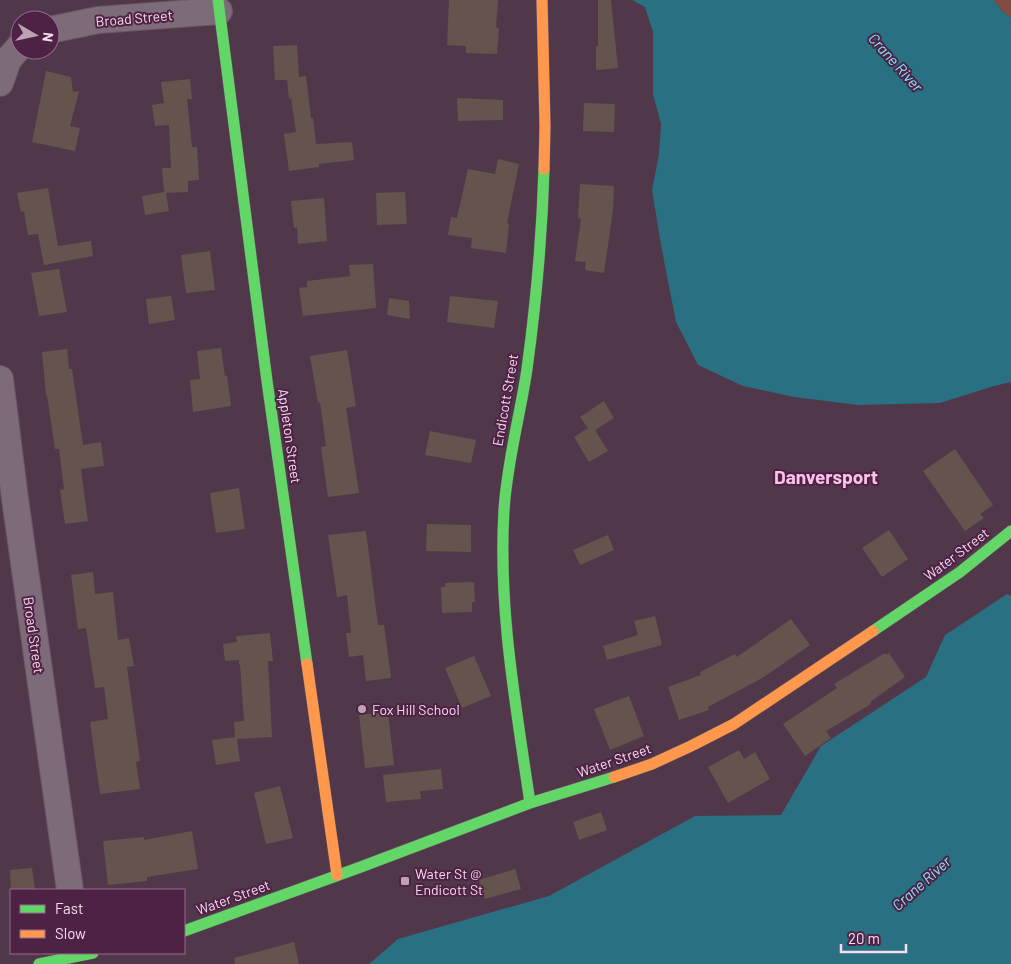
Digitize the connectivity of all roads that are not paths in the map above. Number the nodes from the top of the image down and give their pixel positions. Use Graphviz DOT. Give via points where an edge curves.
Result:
graph roads {
  1 [pos="542,0"];
  2 [pos="218,5"];
  3 [pos="60,28"];
  4 [pos="10,58"];
  5 [pos="0,83"];
  6 [pos="0,379"];
  7 [pos="8,499"];
  8 [pos="1011,531"];
  9 [pos="530,804"];
  10 [pos="337,875"];
  11 [pos="70,889"];
  12 [pos="185,931"];
  13 [pos="84,954"];
  14 [pos="39,964"];
  1 -- 9 [label="main road, Endicott Street" via="545,126 539,245 527,369 509,464 502,558 510,661"];
  2 -- 3 [label="street, Broad Street"];
  2 -- 10 [label="main road, Appleton Street" via="266,380"];
  4 -- 5 [label="street"];
  6 -- 7 [label="street, Broad Street"];
  7 -- 11 [label="street, Broad Street"];
  8 -- 9 [label="main road, Water Street" via="960,572 734,724 652,764"];
  9 -- 10 [label="main road, Water Street"];
  10 -- 12 [label="main road, Water Street"];
  13 -- 14 [label="main road"];
}
